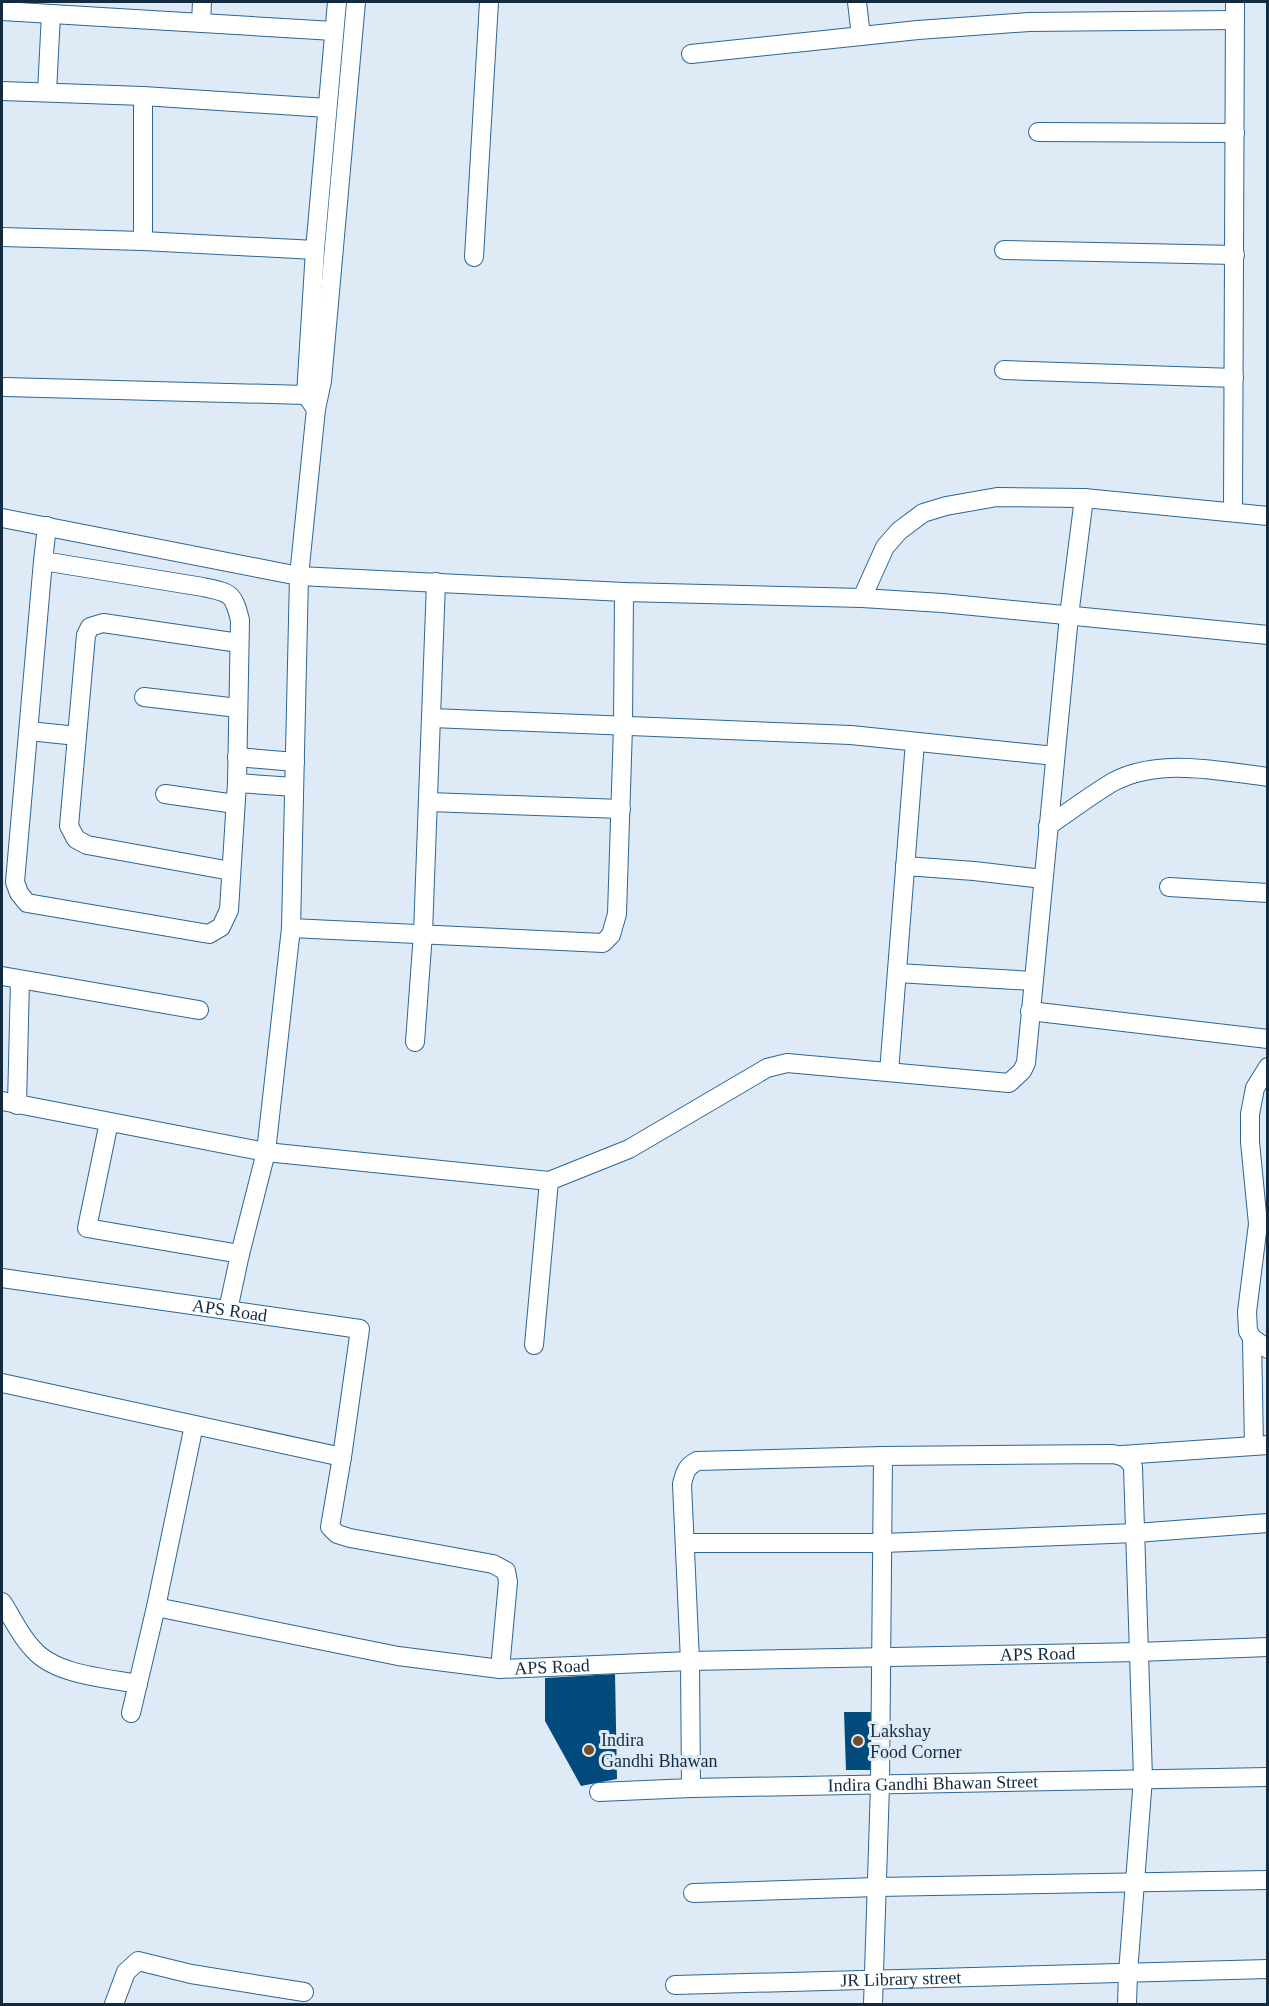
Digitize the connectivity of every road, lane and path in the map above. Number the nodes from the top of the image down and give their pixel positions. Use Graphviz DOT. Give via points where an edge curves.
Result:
graph roads {
  1 [pos="202,2"];
  2 [pos="337,2"];
  3 [pos="356,2"];
  4 [pos="489,2"];
  5 [pos="857,2"];
  6 [pos="1235,11"];
  7 [pos="2,12"];
  8 [pos="51,14"];
  9 [pos="201,23"];
  10 [pos="334,31"];
  11 [pos="861,36"];
  12 [pos="691,54"];
  13 [pos="2,91"];
  14 [pos="47,92"];
  15 [pos="143,96"];
  16 [pos="327,108"];
  17 [pos="1038,132"];
  18 [pos="1235,133"];
  19 [pos="2,237"];
  20 [pos="144,241"];
  21 [pos="315,250"];
  22 [pos="1004,250"];
  23 [pos="1234,255"];
  24 [pos="474,257"];
  25 [pos="1004,370"];
  26 [pos="1234,378"];
  27 [pos="5,387"];
  28 [pos="311,402"];
  29 [pos="1084,498"];
  30 [pos="1233,512"];
  31 [pos="1268,516"];
  32 [pos="2,518"];
  33 [pos="46,526"];
  34 [pos="139,544"];
  35 [pos="43,561"];
  36 [pos="135,576"];
  37 [pos="299,576"];
  38 [pos="436,582"];
  39 [pos="624,592"];
  40 [pos="862,598"];
  41 [pos="1069,616"];
  42 [pos="1268,635"];
  43 [pos="239,643"];
  44 [pos="144,697"];
  45 [pos="238,708"];
  46 [pos="432,718"];
  47 [pos="623,727"];
  48 [pos="29,731"];
  49 [pos="77,736"];
  50 [pos="915,742"];
  51 [pos="1055,756"];
  52 [pos="237,758"];
  53 [pos="295,762"];
  54 [pos="1268,777"];
  55 [pos="237,783"];
  56 [pos="294,787"];
  57 [pos="165,794"];
  58 [pos="429,802"];
  59 [pos="235,804"];
  60 [pos="621,809"];
  61 [pos="1048,826"];
  62 [pos="905,866"];
  63 [pos="231,871"];
  64 [pos="1043,879"];
  65 [pos="1168,887"];
  66 [pos="1268,893"];
  67 [pos="291,928"];
  68 [pos="423,933"];
  69 [pos="897,973"];
  70 [pos="2,976"];
  71 [pos="20,980"];
  72 [pos="1033,981"];
  73 [pos="199,1010"];
  74 [pos="1030,1011"];
  75 [pos="1268,1039"];
  76 [pos="415,1042"];
  77 [pos="1268,1067"];
  78 [pos="889,1072"];
  79 [pos="9,1103"];
  80 [pos="109,1122"];
  81 [pos="266,1152"];
  82 [pos="549,1181"];
  83 [pos="240,1254"];
  84 [pos="2,1278"];
  85 [pos="228,1310"];
  86 [pos="1252,1338"];
  87 [pos="534,1346"];
  88 [pos="1268,1349"];
  89 [pos="2,1383"];
  90 [pos="194,1425"];
  91 [pos="1261,1445"];
  92 [pos="1122,1455"];
  93 [pos="883,1456"];
  94 [pos="342,1457"];
  95 [pos="1268,1523"];
  96 [pos="1136,1533"];
  97 [pos="685,1543"];
  98 [pos="883,1543"];
  99 [pos="2,1602"];
  100 [pos="156,1607"];
  101 [pos="1268,1647"];
  102 [pos="1137,1652"];
  103 [pos="881,1656"];
  104 [pos="690,1661"];
  105 [pos="500,1669"];
  106 [pos="138,1684"];
  107 [pos="131,1713"];
  108 [pos="1268,1777"];
  109 [pos="1143,1778"];
  110 [pos="880,1785"];
  111 [pos="691,1788"];
  112 [pos="599,1792"];
  113 [pos="1268,1880"];
  114 [pos="1134,1882"];
  115 [pos="878,1887"];
  116 [pos="693,1893"];
  117 [pos="1268,1969"];
  118 [pos="1128,1973"];
  119 [pos="873,1980"];
  120 [pos="675,1985"];
  121 [pos="304,1992"];
  122 [pos="114,2004"];
  123 [pos="873,2004"];
  124 [pos="1127,2004"];
  1 -- 9 [label="street"];
  2 -- 10 [label="street"];
  3 -- 28 [label="street" via="322,381"];
  4 -- 24 [label="street"];
  5 -- 11 [label="street"];
  6 -- 11 [label="street"];
  6 -- 18 [label="street"];
  7 -- 8 [label="street"];
  8 -- 9 [label="street"];
  8 -- 14 [label="street"];
  9 -- 10 [label="street"];
  10 -- 16 [label="street"];
  11 -- 12 [label="street"];
  13 -- 14 [label="street"];
  14 -- 15 [label="street"];
  15 -- 16 [label="street"];
  15 -- 20 [label="street"];
  16 -- 21 [label="street"];
  17 -- 18 [label="street"];
  18 -- 23 [label="street"];
  19 -- 20 [label="street"];
  20 -- 21 [label="street"];
  21 -- 28 [label="street"];
  22 -- 23 [label="street"];
  23 -- 26 [label="street"];
  25 -- 26 [label="street"];
  26 -- 30 [label="street"];
  27 -- 28 [label="street"];
  28 -- 37 [label="street"];
  29 -- 30 [label="street"];
  29 -- 40 [label="street" via="997,497 923,513 885,547"];
  29 -- 41 [label="street"];
  30 -- 31 [label="street"];
  32 -- 33 [label="street"];
  33 -- 34 [label="street"];
  33 -- 35 [label="street"];
  34 -- 36 [label="street"];
  34 -- 37 [label="street"];
  35 -- 36 [label="street"];
  35 -- 48 [label="street"];
  36 -- 43 [label="street" via="223,591 235,600 240,620"];
  37 -- 38 [label="street"];
  37 -- 53 [label="street"];
  38 -- 39 [label="street"];
  38 -- 46 [label="street"];
  39 -- 40 [label="street"];
  39 -- 47 [label="street"];
  40 -- 41 [label="street"];
  41 -- 42 [label="street"];
  41 -- 51 [label="street"];
  43 -- 45 [label="street"];
  43 -- 49 [label="street" via="103,623 90,627 86,635"];
  44 -- 45 [label="street"];
  45 -- 52 [label="street"];
  46 -- 47 [label="street"];
  46 -- 58 [label="street"];
  47 -- 50 [label="street" via="851,735"];
  47 -- 60 [label="street"];
  48 -- 49 [label="street"];
  48 -- 63 [label="street" via="15,882 27,903 209,934 221,927 229,910"];
  49 -- 63 [label="street" via="69,826 76,839 87,845"];
  50 -- 51 [label="street"];
  50 -- 62 [label="street"];
  51 -- 61 [label="street"];
  52 -- 53 [label="street"];
  52 -- 55 [label="street"];
  53 -- 56 [label="street"];
  54 -- 61 [label="street" via="1177,766 1139,773 1115,781"];
  55 -- 56 [label="street"];
  55 -- 59 [label="street"];
  56 -- 67 [label="street"];
  57 -- 59 [label="street"];
  58 -- 60 [label="street"];
  58 -- 68 [label="street"];
  59 -- 63 [label="street"];
  60 -- 68 [label="street" via="617,914 611,935 603,942"];
  61 -- 64 [label="street"];
  62 -- 64 [label="street"];
  62 -- 69 [label="street"];
  64 -- 72 [label="street"];
  65 -- 66 [label="street"];
  67 -- 68 [label="street"];
  67 -- 81 [label="street"];
  68 -- 76 [label="street"];
  69 -- 72 [label="street"];
  69 -- 78 [label="street"];
  70 -- 71 [label="street"];
  71 -- 73 [label="street"];
  71 -- 79 [label="street"];
  72 -- 74 [label="street"];
  74 -- 75 [label="street"];
  74 -- 78 [label="street" via="1026,1063 1009,1083"];
  77 -- 86 [label="street" via="1255,1088 1250,1114 1258,1224 1247,1312"];
  78 -- 82 [label="street" via="787,1063 766,1068 628,1149"];
  79 -- 80 [label="street"];
  80 -- 81 [label="street"];
  80 -- 83 [label="street" via="87,1227"];
  81 -- 82 [label="street"];
  81 -- 83 [label="street"];
  82 -- 87 [label="street"];
  83 -- 85 [label="street"];
  84 -- 85 [label="street, APS Road"];
  85 -- 94 [label="street, APS Road" via="360,1329"];
  86 -- 88 [label="street"];
  86 -- 91 [label="street"];
  89 -- 90 [label="street"];
  90 -- 94 [label="street"];
  90 -- 100 [label="street"];
  91 -- 92 [label="street"];
  92 -- 93 [label="street"];
  92 -- 96 [label="street" via="1134,1467"];
  93 -- 97 [label="street" via="697,1461 685,1472 682,1484"];
  93 -- 98 [label="street"];
  94 -- 105 [label="street, APS Road" via="330,1527 337,1533 493,1563 506,1572"];
  95 -- 96 [label="street"];
  96 -- 98 [label="street"];
  96 -- 102 [label="street"];
  97 -- 98 [label="street"];
  97 -- 104 [label="street"];
  98 -- 103 [label="street"];
  99 -- 106 [label="street" via="33,1649 46,1661 63,1669"];
  100 -- 105 [label="street" via="398,1656"];
  100 -- 106 [label="street"];
  101 -- 102 [label="street, APS Road"];
  102 -- 103 [label="street, APS Road"];
  102 -- 109 [label="street"];
  103 -- 104 [label="street, APS Road"];
  103 -- 110 [label="street"];
  104 -- 105 [label="street, APS Road"];
  104 -- 111 [label="street"];
  106 -- 107 [label="street"];
  108 -- 109 [label="street, Indira Gandhi Bhawan Street"];
  109 -- 110 [label="street, Indira Gandhi Bhawan Street"];
  109 -- 114 [label="street"];
  110 -- 111 [label="street, Indira Gandhi Bhawan Street"];
  110 -- 115 [label="street"];
  111 -- 112 [label="street, Indira Gandhi Bhawan Street"];
  113 -- 114 [label="street"];
  114 -- 115 [label="street"];
  114 -- 118 [label="street"];
  115 -- 116 [label="street"];
  115 -- 119 [label="street"];
  117 -- 118 [label="street, JR Library street"];
  118 -- 119 [label="street, JR Library street"];
  118 -- 124 [label="street"];
  119 -- 120 [label="street, JR Library street"];
  119 -- 123 [label="street"];
  121 -- 122 [label="street" via="138,1962 126,1972"];
}
